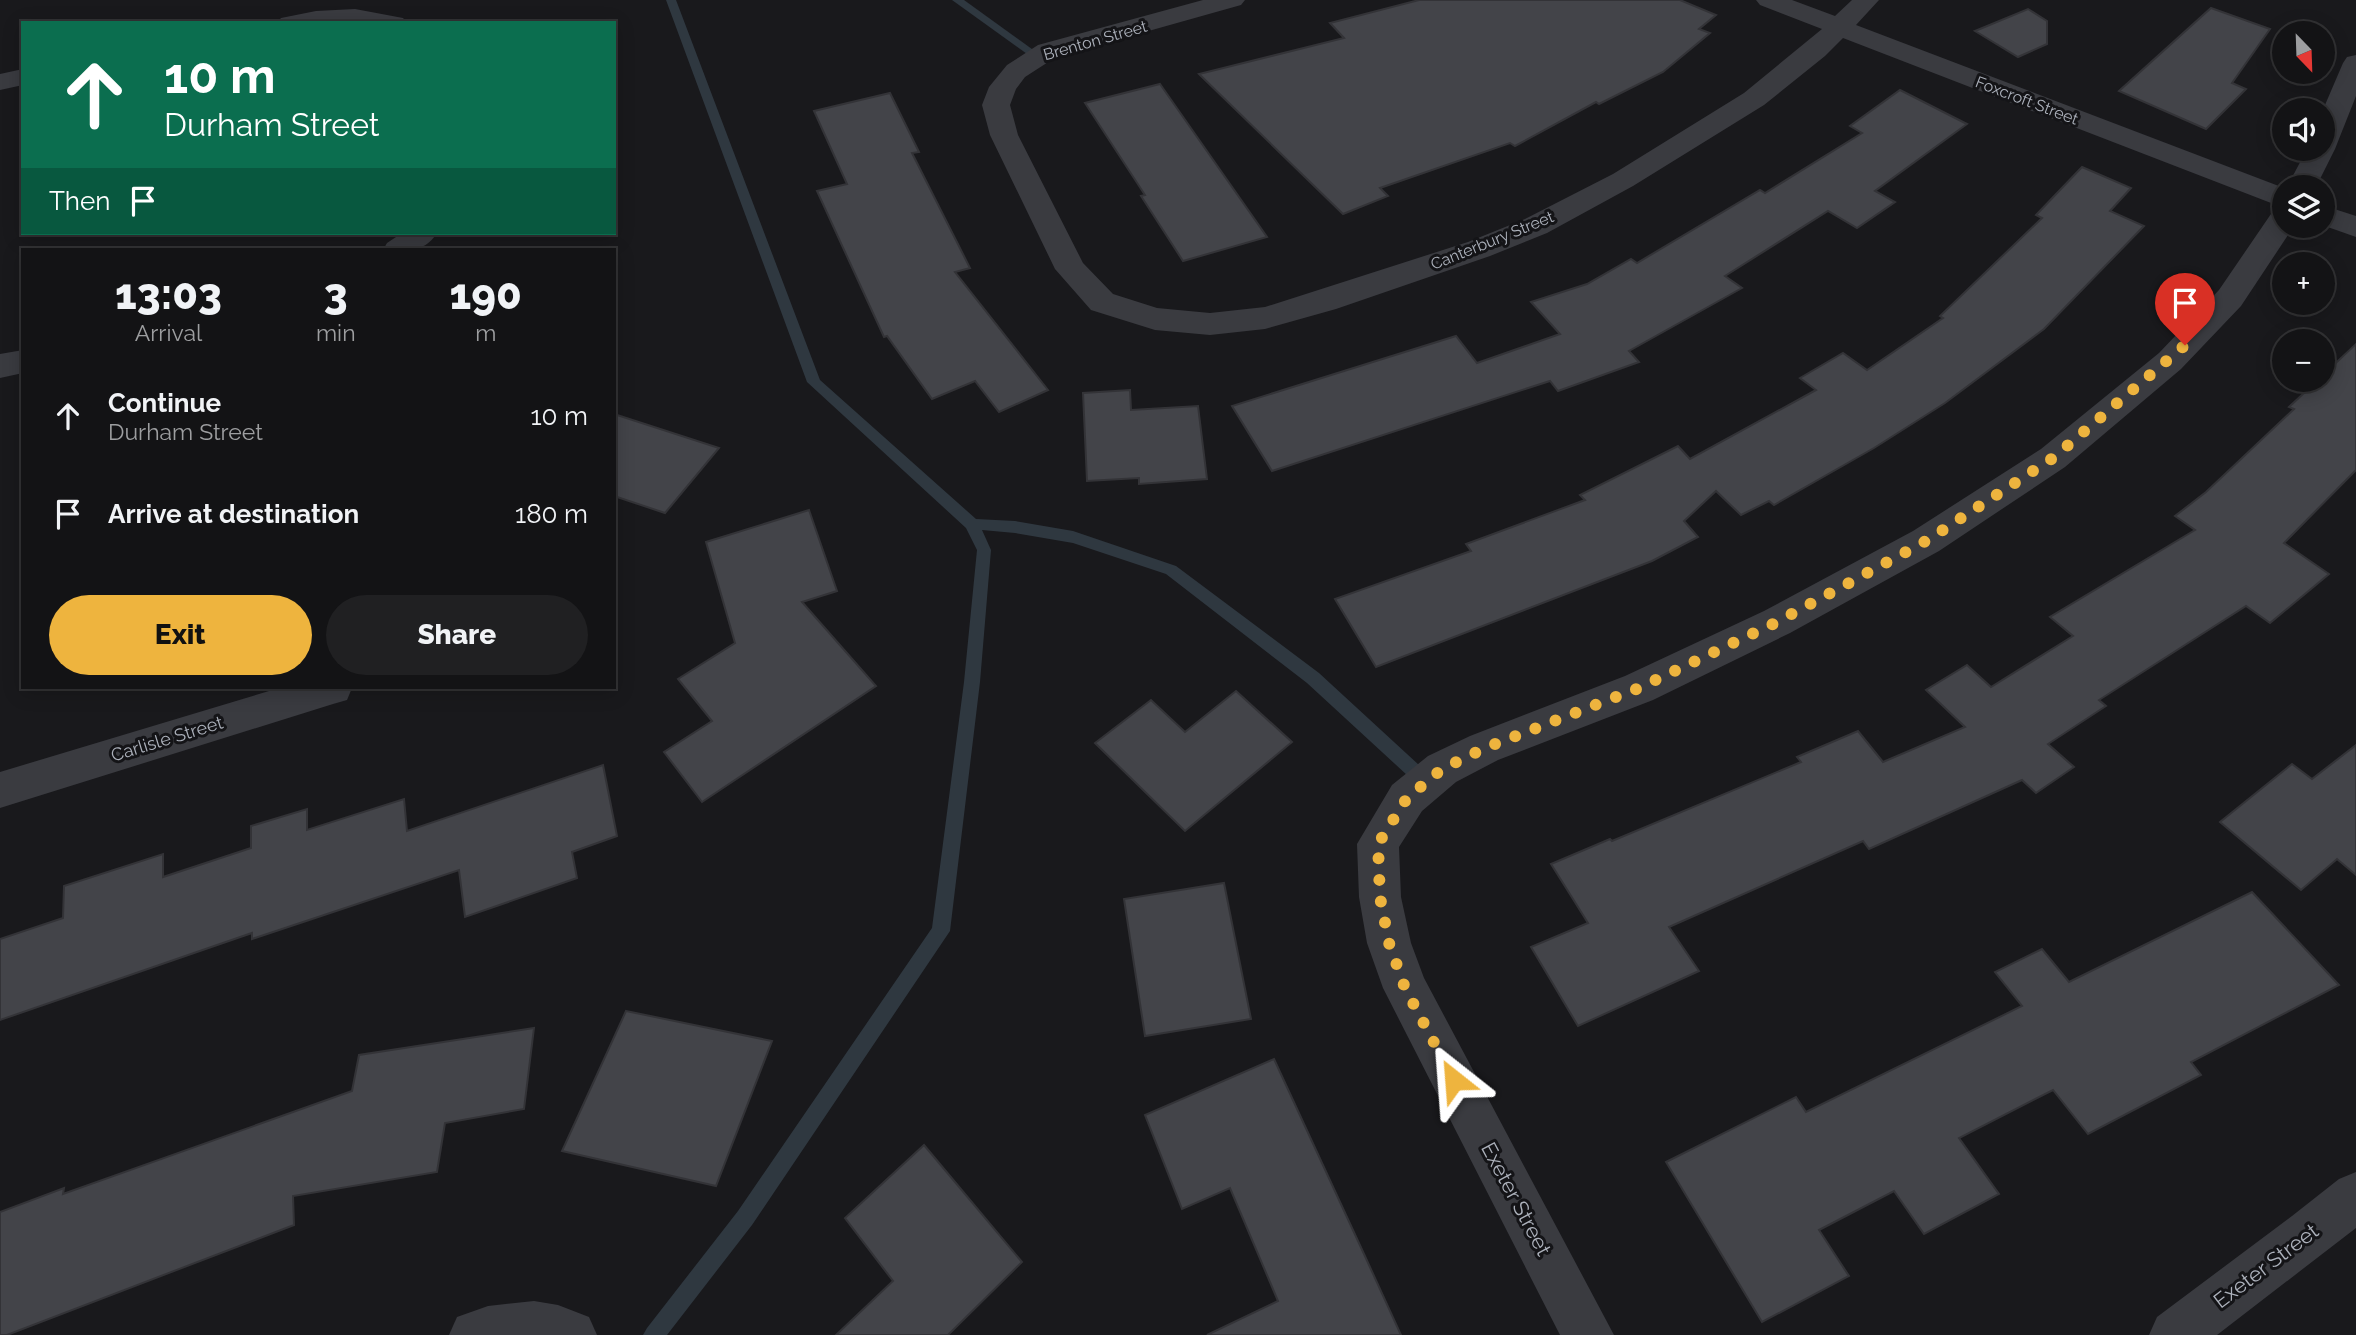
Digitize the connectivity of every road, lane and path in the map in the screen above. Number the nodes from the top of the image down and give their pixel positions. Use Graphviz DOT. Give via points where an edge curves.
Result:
graph roads {
  1 [pos="1232,0"];
  2 [pos="1769,0"];
  3 [pos="1866,0"];
  4 [pos="302,21"];
  5 [pos="387,21"];
  6 [pos="1841,28"];
  7 [pos="2356,63"];
  8 [pos="21,77"];
  9 [pos="0,82"];
  10 [pos="2335,115"];
  11 [pos="2272,194"];
  12 [pos="2335,219"];
  13 [pos="2356,227"];
  14 [pos="2272,237"];
  15 [pos="1102,302"];
  16 [pos="21,361"];
  17 [pos="0,366"];
  18 [pos="330,689"];
  19 [pos="0,790"];
  20 [pos="2356,1196"];
  21 [pos="475,1335"];
  22 [pos="571,1335"];
  23 [pos="1588,1335"];
  24 [pos="2175,1335"];
  1 -- 15 [label="street, Brenton Street" via="1047,51 1016,71 1003,87 996,105 1004,135 1070,269"];
  2 -- 6 [label="street, Foxcroft Street"];
  3 -- 6 [label="street, Canterbury Street"];
  4 -- 5 [label="street" via="338,15"];
  6 -- 11 [label="street, Foxcroft Street"];
  6 -- 15 [label="street, Canterbury Street" via="1789,74 1623,180 1536,226 1479,249 1265,318 1210,324 1155,319"];
  7 -- 10 [label="street"];
  8 -- 9 [label="street"];
  12 -- 13 [label="street"];
  14 -- 23 [label="street, Exeter Street" via="2222,307 2170,361 2053,458 1926,541 1777,622 1639,688 1442,769 1407,798 1378,844 1380,897 1389,943 1405,988"];
  16 -- 17 [label="street"];
  18 -- 19 [label="street, Carlisle Street"];
  20 -- 24 [label="street, Exeter Street"];
  21 -- 22 [label="street" via="519,1325"];
}
